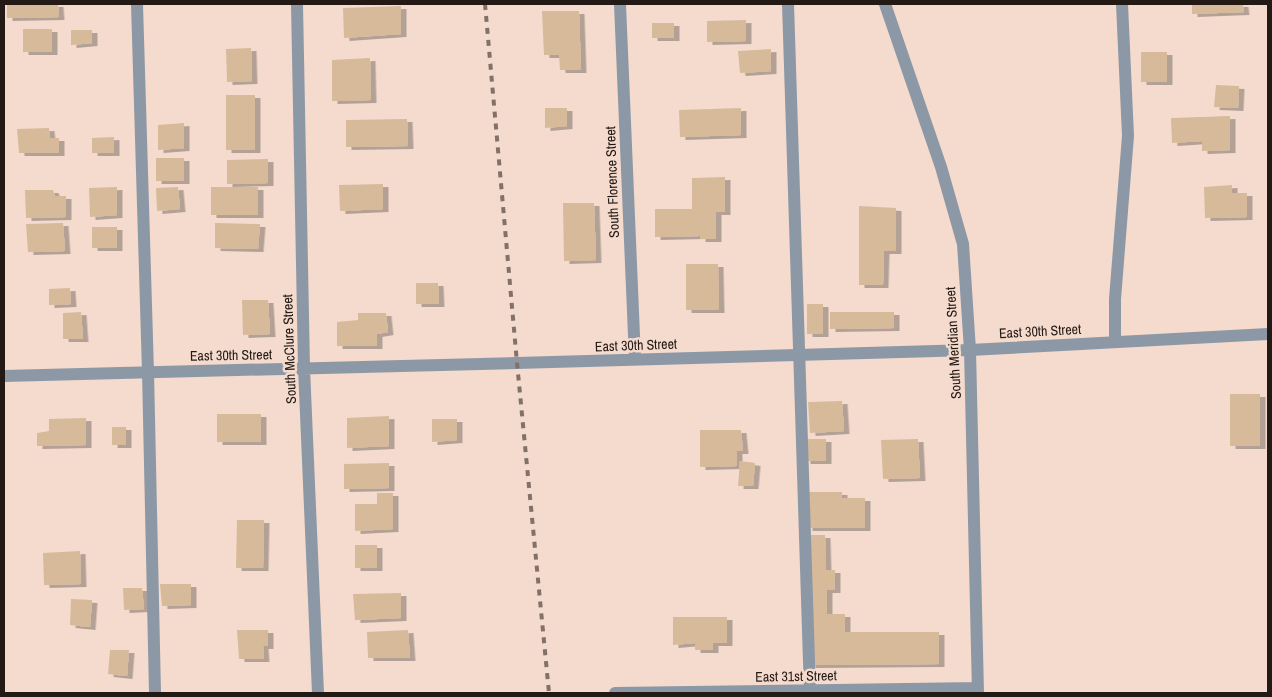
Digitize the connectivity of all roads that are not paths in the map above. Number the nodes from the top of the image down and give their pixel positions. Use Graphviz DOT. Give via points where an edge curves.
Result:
graph roads {
  1 [pos="137,4"];
  2 [pos="297,4"];
  3 [pos="620,4"];
  4 [pos="788,4"];
  5 [pos="885,4"];
  6 [pos="1122,4"];
  7 [pos="1268,334"];
  8 [pos="1115,342"];
  9 [pos="970,350"];
  10 [pos="800,355"];
  11 [pos="634,360"];
  12 [pos="304,368"];
  13 [pos="148,372"];
  14 [pos="4,376"];
  15 [pos="978,691"];
  16 [pos="810,692"];
  17 [pos="155,693"];
  18 [pos="318,693"];
  19 [pos="615,693"];
  1 -- 13 [label="street"];
  2 -- 12 [label="street, South McClure Street"];
  3 -- 11 [label="street, South Florence Street"];
  4 -- 10 [label="street"];
  5 -- 9 [label="street, South Meridian Street" via="941,167 963,244"];
  6 -- 8 [label="street" via="1128,136 1114,299"];
  7 -- 8 [label="street, East 30th Street"];
  8 -- 9 [label="street, East 30th Street"];
  9 -- 10 [label="street, East 30th Street"];
  9 -- 15 [label="street, South Meridian Street"];
  10 -- 11 [label="street, East 30th Street"];
  10 -- 16 [label="street"];
  11 -- 12 [label="street, East 30th Street"];
  12 -- 13 [label="street, East 30th Street"];
  12 -- 18 [label="street, South McClure Street"];
  13 -- 14 [label="street, East 30th Street"];
  13 -- 17 [label="street"];
  15 -- 16 [label="street, East 31st Street"];
  16 -- 19 [label="street, East 31st Street"];
}
